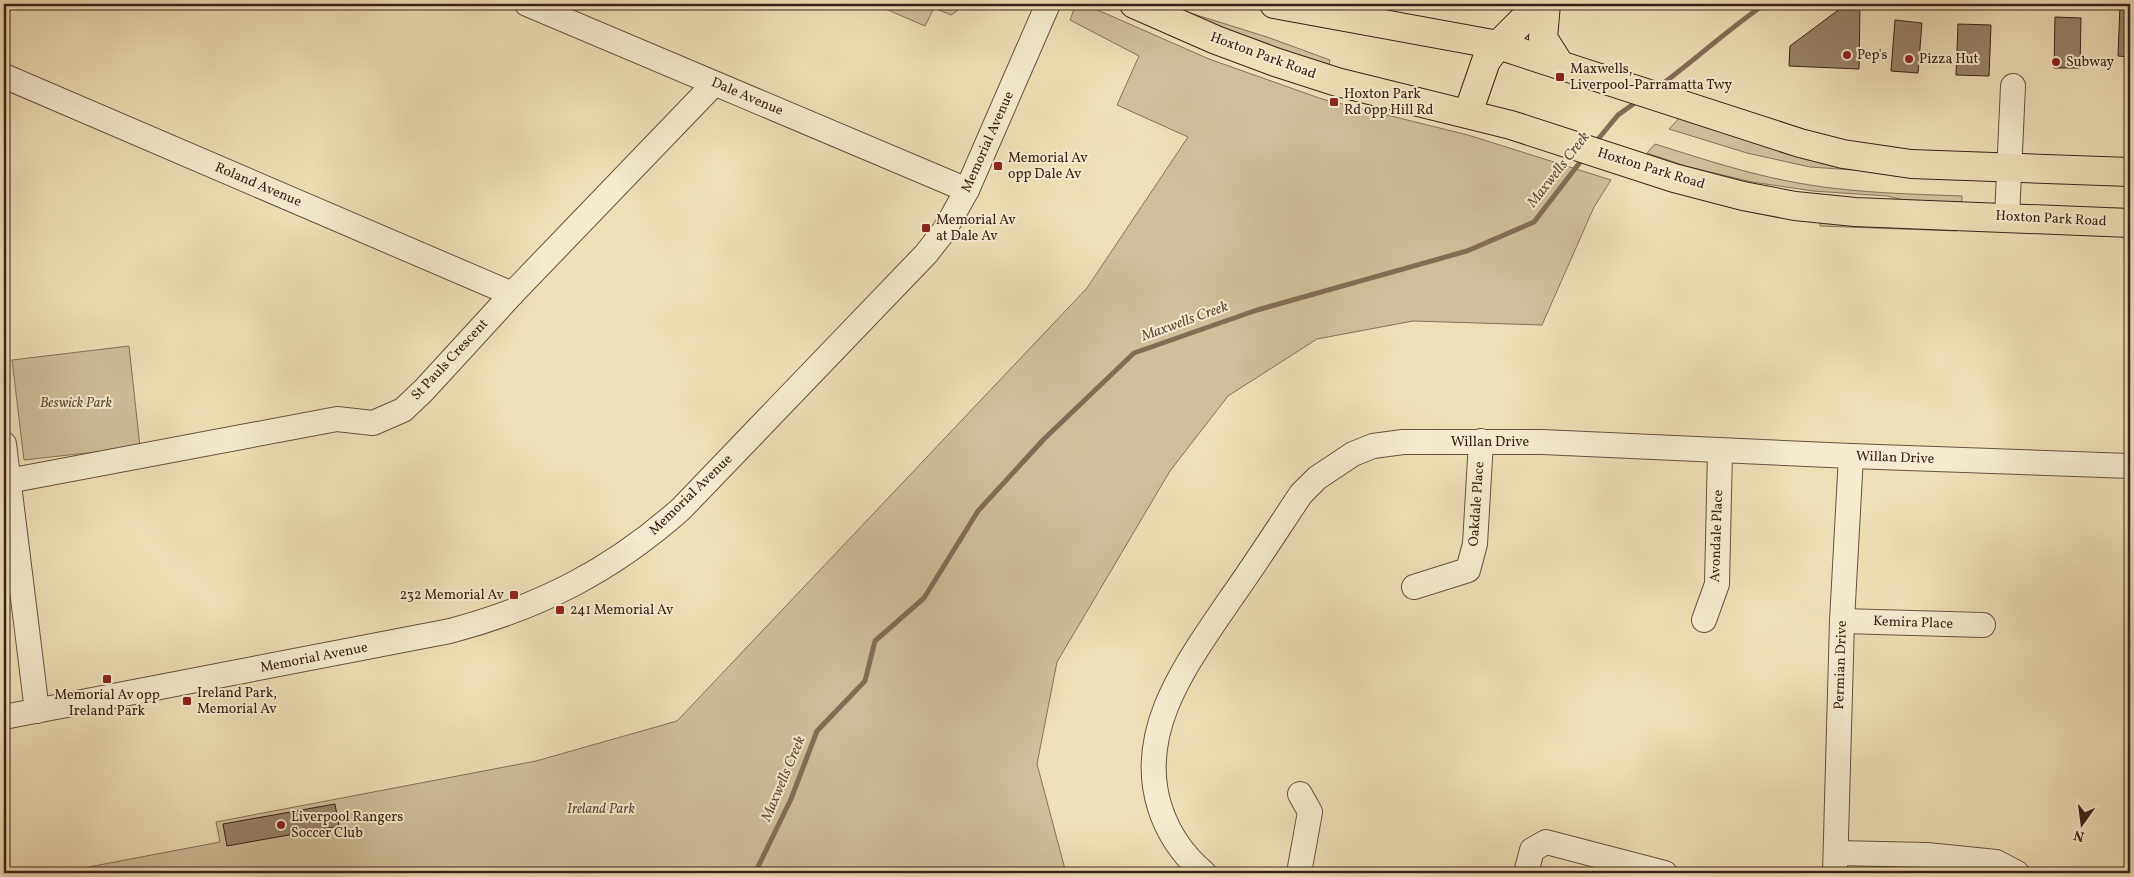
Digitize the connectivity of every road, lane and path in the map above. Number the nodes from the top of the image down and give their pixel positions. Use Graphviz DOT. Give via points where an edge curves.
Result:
graph roads {
  1 [pos="526,4"];
  2 [pos="1048,4"];
  3 [pos="1134,4"];
  4 [pos="1274,4"];
  5 [pos="1539,4"];
  6 [pos="1546,4"];
  7 [pos="1498,44"];
  8 [pos="1560,65"];
  9 [pos="4,76"];
  10 [pos="714,84"];
  11 [pos="2013,86"];
  12 [pos="1468,113"];
  13 [pos="2009,168"];
  14 [pos="2130,172"];
  15 [pos="967,190"];
  16 [pos="2007,217"];
  17 [pos="2130,223"];
  18 [pos="512,294"];
  19 [pos="1481,441"];
  20 [pos="4,444"];
  21 [pos="1720,451"];
  22 [pos="1851,456"];
  23 [pos="2130,466"];
  24 [pos="8,480"];
  25 [pos="1414,587"];
  26 [pos="1704,620"];
  27 [pos="1842,621"];
  28 [pos="1984,625"];
  29 [pos="37,711"];
  30 [pos="4,717"];
  31 [pos="1300,794"];
  32 [pos="1836,863"];
  33 [pos="1204,873"];
  34 [pos="1299,873"];
  35 [pos="1526,873"];
  36 [pos="1665,873"];
  37 [pos="2017,873"];
  1 -- 10 [label="street, Dale Avenue"];
  2 -- 15 [label="street, Memorial Avenue"];
  3 -- 12 [label="main road, Hoxton Park Road" via="1275,62 1337,82"];
  4 -- 7 [label="main road"];
  5 -- 7 [label="main road"];
  6 -- 8 [label="main road" via="1543,38"];
  7 -- 8 [label="main road"];
  7 -- 12 [label="main road" via="1486,61"];
  8 -- 13 [label="main road" via="1843,154 1911,164"];
  9 -- 18 [label="street, Roland Avenue"];
  10 -- 15 [label="street, Dale Avenue"];
  10 -- 18 [label="street, St Pauls Crescent"];
  11 -- 13 [label="street"];
  12 -- 16 [label="main road, Hoxton Park Road" via="1743,196 1795,206 1855,212"];
  13 -- 14 [label="main road"];
  13 -- 16 [label="street"];
  15 -- 29 [label="street, Memorial Avenue" via="944,231 926,254 681,509 619,559 520,610 450,631"];
  16 -- 17 [label="main road, Hoxton Park Road"];
  18 -- 24 [label="street, St Pauls Crescent" via="403,410 373,423 337,419"];
  19 -- 21 [label="street, Willan Drive"];
  19 -- 25 [label="street, Oakdale Place" via="1476,544 1468,570"];
  19 -- 33 [label="street, Willan Drive" via="1403,442 1374,446 1335,465 1301,494 1203,639 1164,709 1153,766 1156,794 1165,823 1180,847"];
  20 -- 24 [label="street"];
  21 -- 22 [label="street, Willan Drive"];
  21 -- 26 [label="street, Avondale Place" via="1717,584"];
  22 -- 23 [label="street, Willan Drive"];
  22 -- 27 [label="street, Permian Drive"];
  24 -- 29 [label="street"];
  27 -- 28 [label="street, Kemira Place"];
  27 -- 32 [label="street, Permian Drive"];
  29 -- 30 [label="street, Memorial Avenue"];
  31 -- 34 [label="street" via="1310,812"];
  32 -- 37 [label="street" via="1927,855 1996,862"];
  35 -- 36 [label="street" via="1532,850 1546,842"];
}
